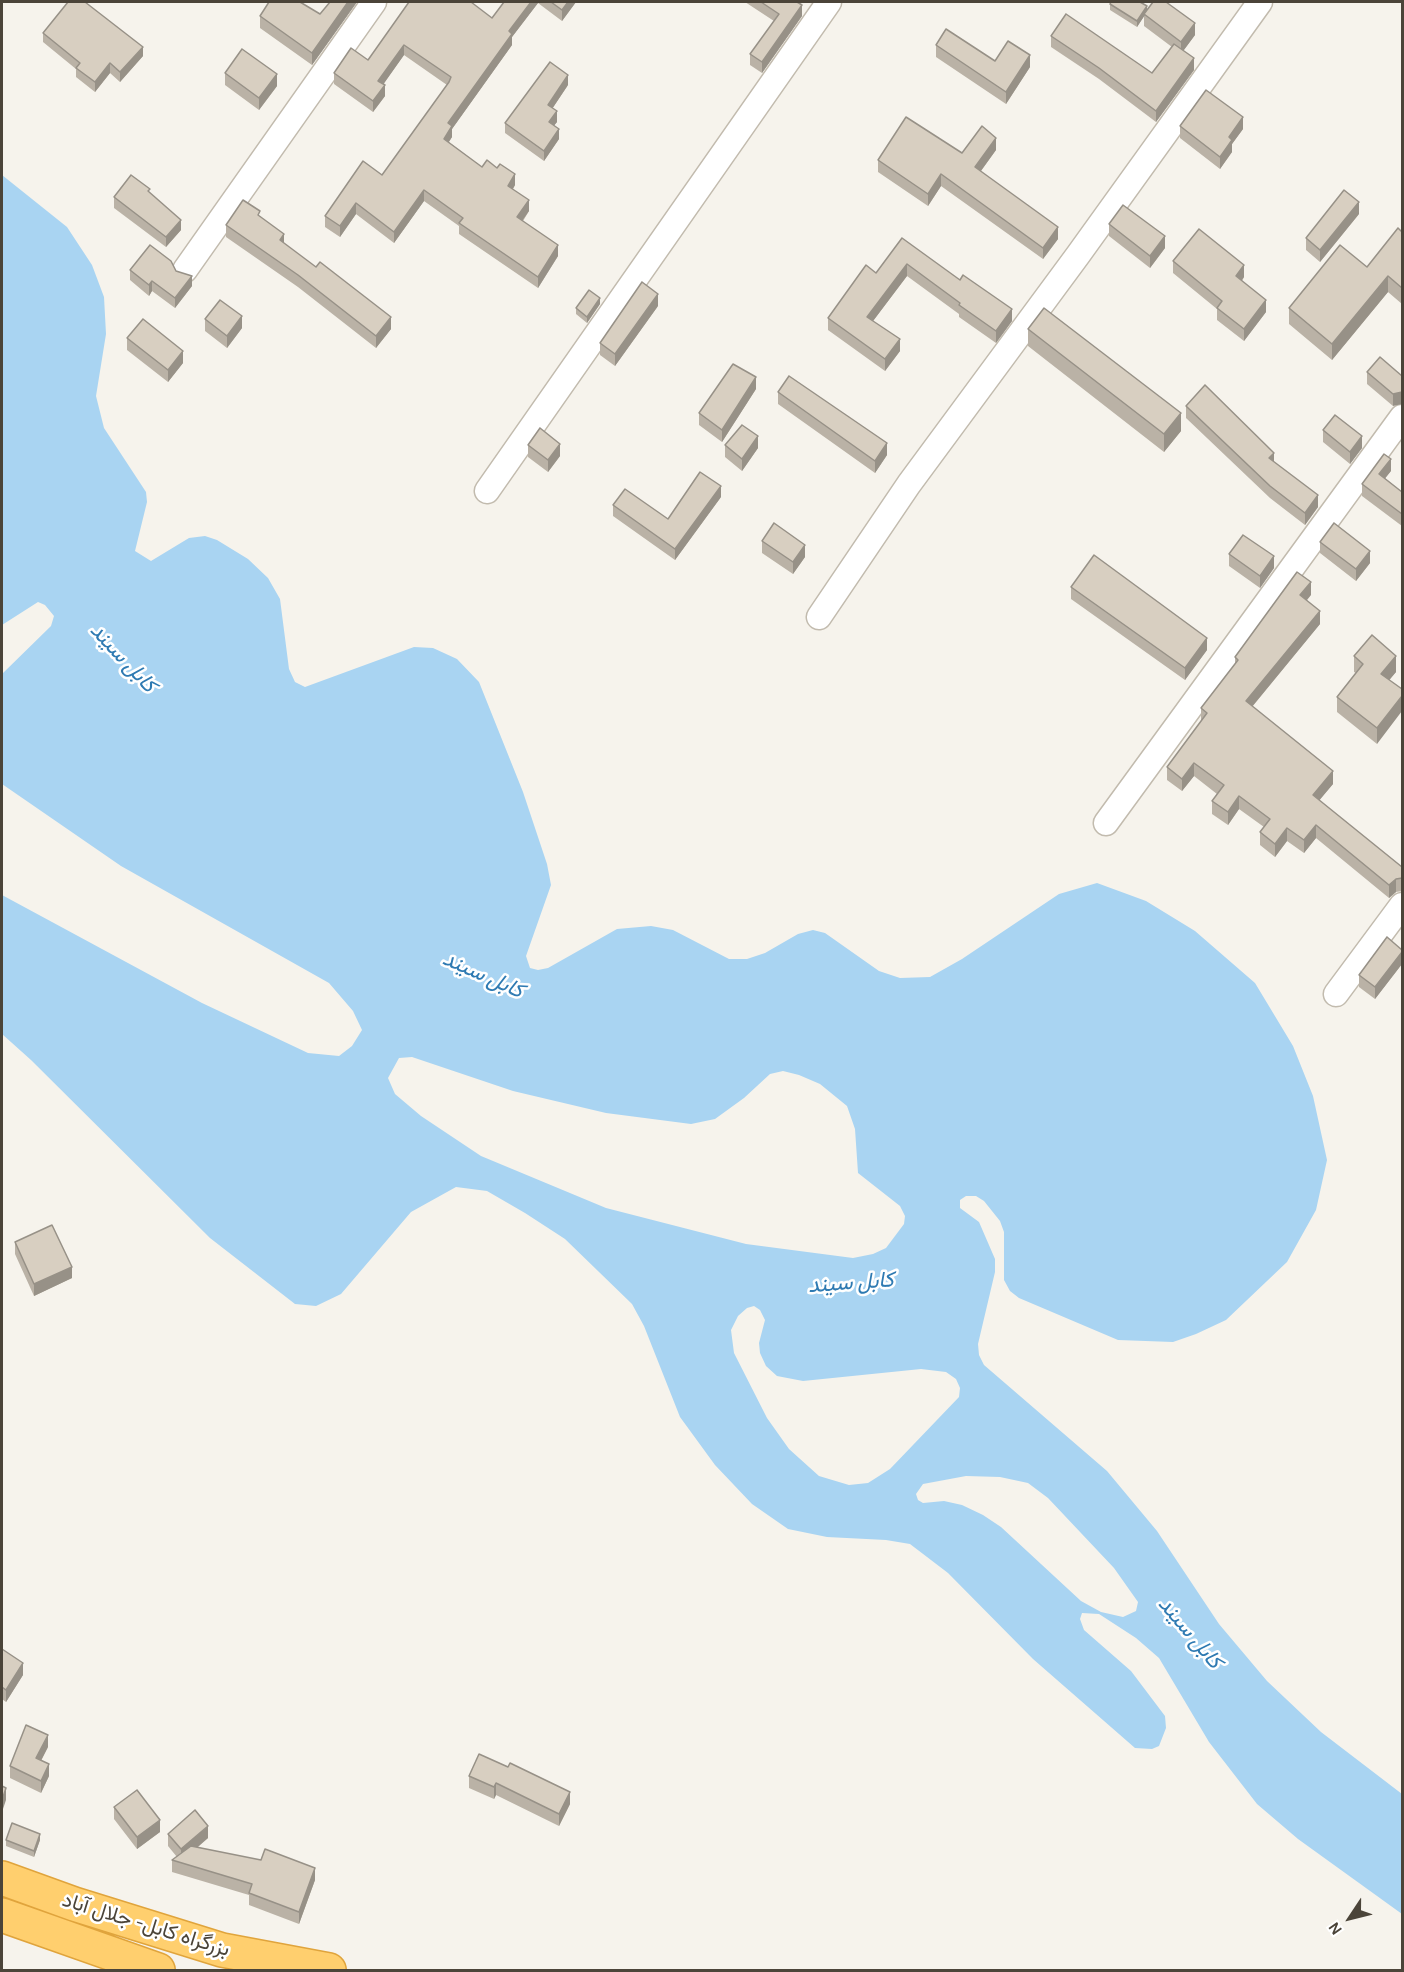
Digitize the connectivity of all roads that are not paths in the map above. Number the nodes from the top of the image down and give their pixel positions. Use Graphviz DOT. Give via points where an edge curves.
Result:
graph roads {
  1 [pos="374,2"];
  2 [pos="829,2"];
  3 [pos="1260,2"];
  4 [pos="185,270"];
  5 [pos="1402,417"];
  6 [pos="487,491"];
  7 [pos="819,617"];
  8 [pos="1106,823"];
  9 [pos="1402,905"];
  10 [pos="1336,994"];
  11 [pos="2,1878"];
  12 [pos="2,1915"];
  13 [pos="220,1960"];
  14 [pos="158,1971"];
  15 [pos="329,1971"];
  1 -- 4 [label="street"];
  2 -- 6 [label="street"];
  3 -- 7 [label="street" via="915,474"];
  5 -- 8 [label="street"];
  9 -- 10 [label="street"];
  11 -- 13 [label="highway, بزرگراه کابل- جلال آباد"];
  12 -- 14 [label="highway, بزرگراه کابل- جلال آباد"];
  13 -- 15 [label="highway, بزرگراه کابل- جلال آباد"];
}
